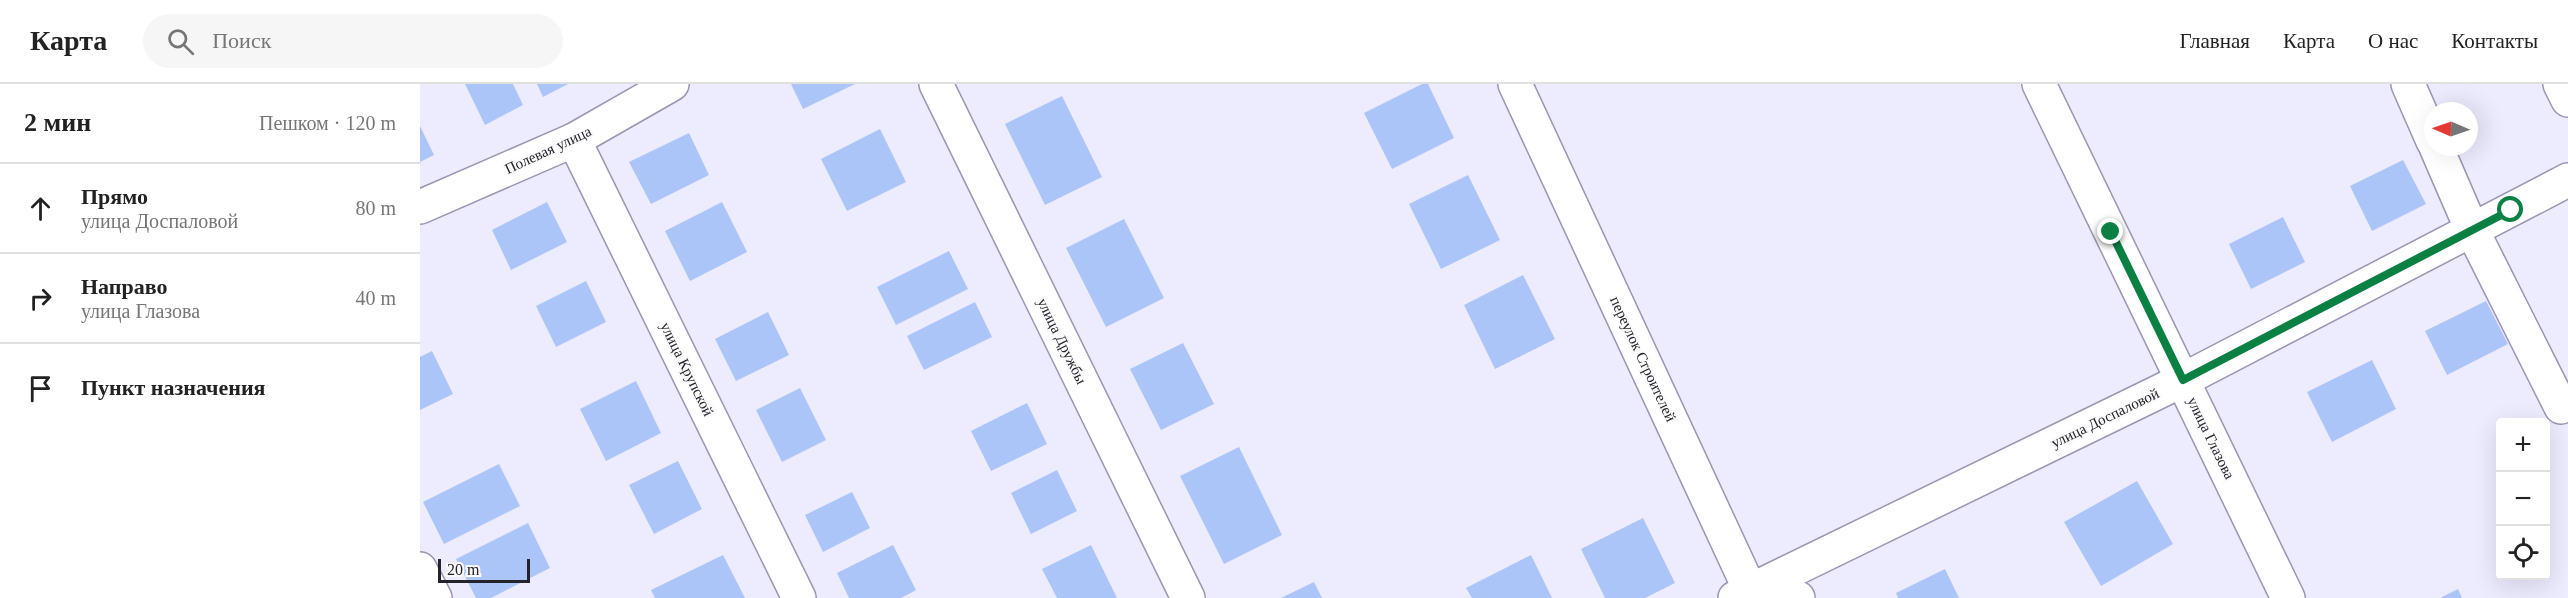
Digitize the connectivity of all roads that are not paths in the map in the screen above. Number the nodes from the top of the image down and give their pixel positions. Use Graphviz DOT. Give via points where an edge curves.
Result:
graph roads {
  1 [pos="672,84"];
  2 [pos="936,84"];
  3 [pos="1515,84"];
  4 [pos="2039,84"];
  5 [pos="2408,84"];
  6 [pos="2560,84"];
  7 [pos="2568,100"];
  8 [pos="2424,120"];
  9 [pos="574,140"];
  10 [pos="2440,156"];
  11 [pos="2568,180"];
  12 [pos="420,207"];
  13 [pos="2472,230"];
  14 [pos="2183,380"];
  15 [pos="2568,404"];
  16 [pos="420,569"];
  17 [pos="1742,594"];
  18 [pos="435,598"];
  19 [pos="799,598"];
  20 [pos="1188,598"];
  21 [pos="1798,598"];
  22 [pos="2288,598"];
  1 -- 9 [label="street, Полевая улица"];
  2 -- 20 [label="street, улица Дружбы"];
  3 -- 17 [label="street, переулок Строителей"];
  4 -- 14 [label="street, улица Глазова"];
  5 -- 8 [label="street"];
  6 -- 7 [label="street"];
  9 -- 12 [label="street, Полевая улица"];
  9 -- 19 [label="street, улица Крупской"];
  10 -- 13 [label="street"];
  11 -- 13 [label="street, улица Доспаловой"];
  13 -- 14 [label="street, улица Доспаловой"];
  13 -- 15 [label="street" via="2561,407"];
  14 -- 17 [label="street, улица Доспаловой"];
  14 -- 22 [label="street, улица Глазова"];
  16 -- 18 [label="street"];
  17 -- 21 [label="street"];
}
